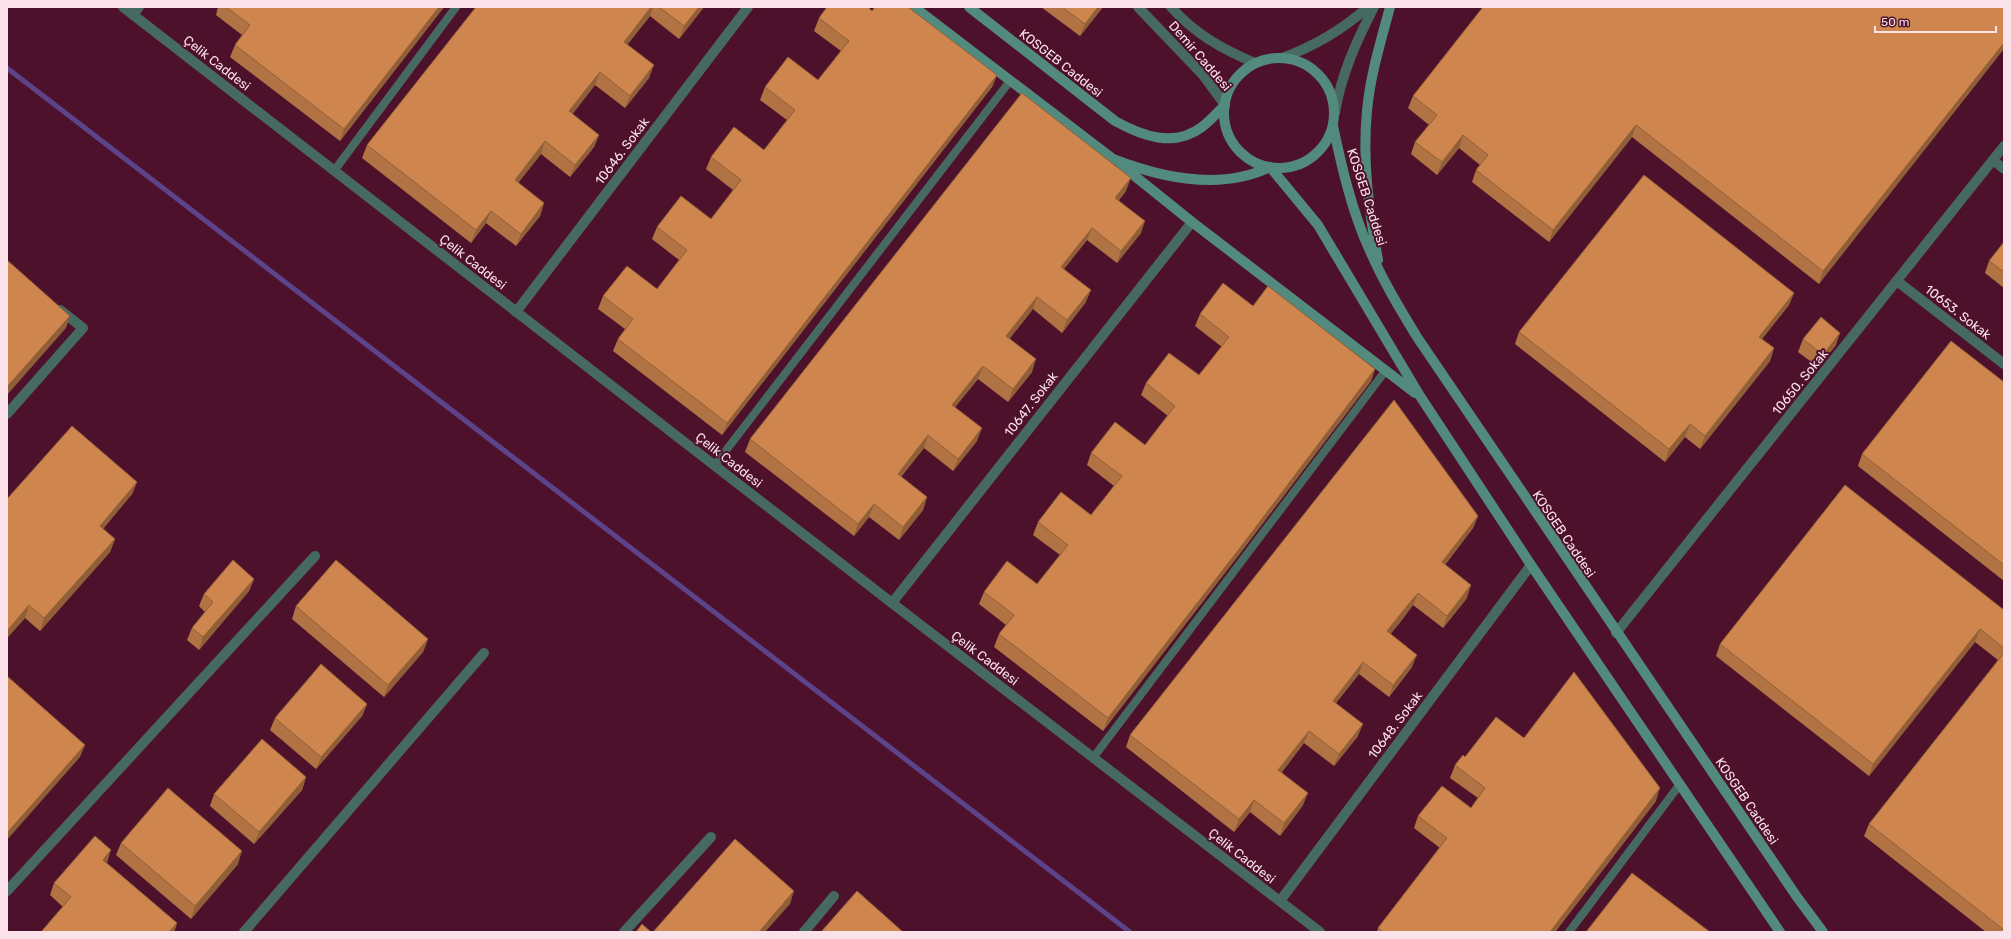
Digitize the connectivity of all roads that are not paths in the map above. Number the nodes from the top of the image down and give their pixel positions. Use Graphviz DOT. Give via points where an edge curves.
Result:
graph roads {
  1 [pos="123,7"];
  2 [pos="456,7"];
  3 [pos="748,7"];
  4 [pos="914,7"];
  5 [pos="969,7"];
  6 [pos="1138,7"];
  7 [pos="1171,7"];
  8 [pos="1368,7"];
  9 [pos="1374,7"];
  10 [pos="1390,7"];
  11 [pos="136,11"];
  12 [pos="1282,58"];
  13 [pos="1255,63"];
  14 [pos="1010,81"];
  15 [pos="1225,106"];
  16 [pos="1335,113"];
  17 [pos="1333,126"];
  18 [pos="2004,146"];
  19 [pos="1113,159"];
  20 [pos="1993,160"];
  21 [pos="1270,167"];
  22 [pos="2004,169"];
  23 [pos="334,171"];
  24 [pos="1192,222"];
  25 [pos="1380,272"];
  26 [pos="1896,281"];
  27 [pos="54,305"];
  28 [pos="516,312"];
  29 [pos="2004,364"];
  30 [pos="1386,370"];
  31 [pos="1420,396"];
  32 [pos="7,414"];
  33 [pos="714,466"];
  34 [pos="315,556"];
  35 [pos="1531,565"];
  36 [pos="892,603"];
  37 [pos="1616,633"];
  38 [pos="484,653"];
  39 [pos="1093,758"];
  40 [pos="1680,784"];
  41 [pos="711,837"];
  42 [pos="7,891"];
  43 [pos="834,896"];
  44 [pos="1280,901"];
  45 [pos="244,932"];
  46 [pos="624,932"];
  47 [pos="804,932"];
  48 [pos="1320,932"];
  49 [pos="1569,932"];
  50 [pos="1780,932"];
  51 [pos="1822,932"];
  1 -- 11 [label="street, Çelik Caddesi"];
  2 -- 23 [label="lane"];
  3 -- 28 [label="street, 10646. Sokak"];
  4 -- 14 [label="main road"];
  5 -- 15 [label="main road, KOSGEB Caddesi" via="1115,121 1133,131 1151,137 1170,139 1186,136 1202,128"];
  6 -- 15 [label="street, Demir Caddesi" via="1203,76"];
  7 -- 13 [label="street, Demir Caddesi" via="1191,28 1206,39"];
  8 -- 12 [label="street" via="1328,37"];
  9 -- 16 [label="street" via="1347,65 1338,92"];
  10 -- 25 [label="main road" via="1370,92 1365,148 1369,203"];
  11 -- 23 [label="street, Çelik Caddesi"];
  12 -- 13 [label="main road"];
  12 -- 16 [label="main road" via="1303,63 1320,75 1331,93"];
  13 -- 15 [label="main road" via="1238,76 1227,95"];
  14 -- 19 [label="main road"];
  14 -- 33 [label="lane"];
  15 -- 21 [label="main road" via="1228,133 1235,145 1250,159"];
  16 -- 17 [label="main road"];
  17 -- 21 [label="main road" via="1324,145 1310,159 1290,167"];
  17 -- 25 [label="main road, KOSGEB Caddesi" via="1356,213 1367,246"];
  18 -- 20 [label="street, 10650. Sokak"];
  19 -- 21 [label="main road" via="1152,173 1198,179 1238,178"];
  19 -- 24 [label="main road"];
  20 -- 22 [label="street"];
  20 -- 26 [label="street, 10650. Sokak"];
  21 -- 31 [label="main road" via="1318,225"];
  23 -- 28 [label="street, Çelik Caddesi"];
  24 -- 30 [label="main road"];
  24 -- 36 [label="street, 10647. Sokak"];
  25 -- 37 [label="main road, KOSGEB Caddesi" via="1416,337"];
  26 -- 29 [label="street, 10653. Sokak"];
  26 -- 37 [label="street, 10650. Sokak"];
  27 -- 32 [label="street" via="83,328"];
  28 -- 33 [label="street, Çelik Caddesi"];
  30 -- 31 [label="main road"];
  30 -- 39 [label="lane"];
  31 -- 35 [label="main road"];
  33 -- 36 [label="street, Çelik Caddesi"];
  34 -- 42 [label="street"];
  35 -- 40 [label="main road"];
  35 -- 44 [label="street, 10648. Sokak"];
  36 -- 39 [label="street, Çelik Caddesi"];
  37 -- 51 [label="main road, KOSGEB Caddesi"];
  38 -- 45 [label="street"];
  39 -- 44 [label="street, Çelik Caddesi"];
  40 -- 49 [label="lane"];
  40 -- 50 [label="main road"];
  41 -- 46 [label="street"];
  43 -- 47 [label="street"];
  44 -- 48 [label="street, Çelik Caddesi"];
}
